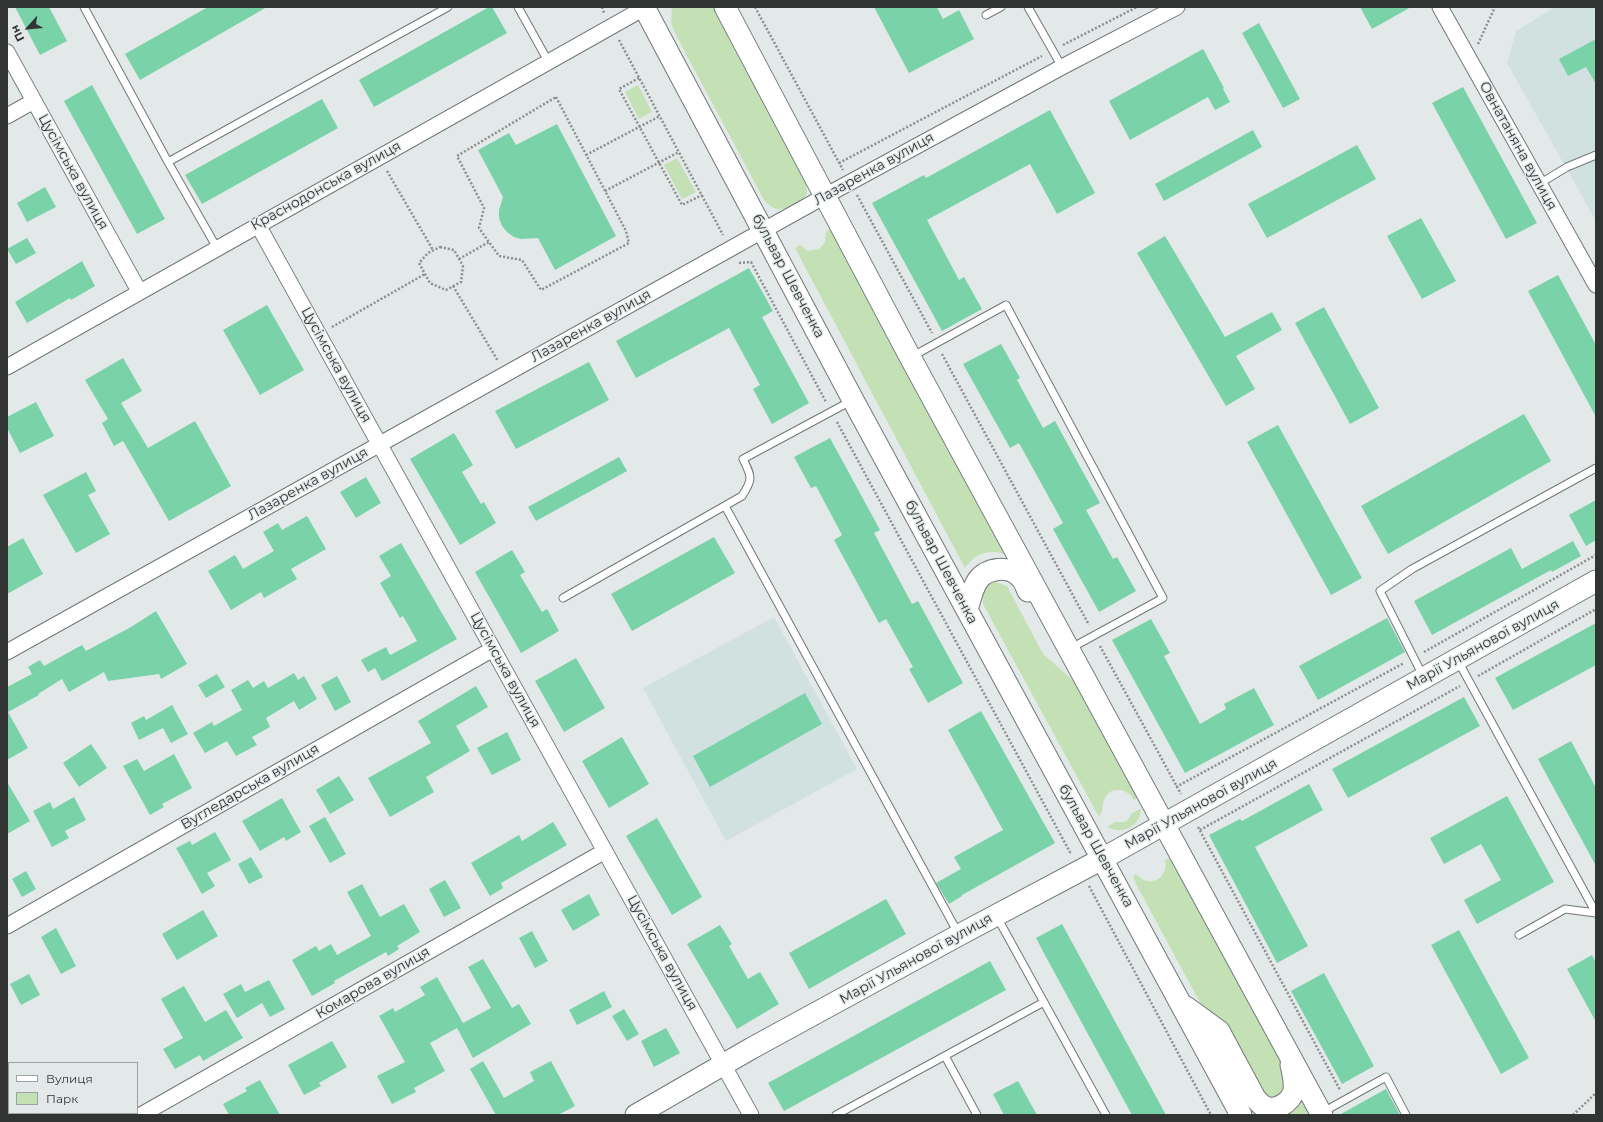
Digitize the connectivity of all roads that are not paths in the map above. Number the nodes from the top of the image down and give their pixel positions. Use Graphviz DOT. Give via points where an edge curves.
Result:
graph roads {
  1 [pos="84,7"];
  2 [pos="448,7"];
  3 [pos="518,7"];
  4 [pos="645,7"];
  5 [pos="725,7"];
  6 [pos="1001,7"];
  7 [pos="1028,7"];
  8 [pos="1177,7"];
  9 [pos="1440,7"];
  10 [pos="986,15"];
  11 [pos="7,52"];
  12 [pos="548,61"];
  13 [pos="1062,67"];
  14 [pos="34,101"];
  15 [pos="7,116"];
  16 [pos="1596,154"];
  17 [pos="168,162"];
  18 [pos="1539,184"];
  19 [pos="825,196"];
  20 [pos="258,225"];
  21 [pos="763,230"];
  22 [pos="217,248"];
  23 [pos="1596,285"];
  24 [pos="139,291"];
  25 [pos="910,357"];
  26 [pos="7,367"];
  27 [pos="853,400"];
  28 [pos="380,444"];
  29 [pos="1596,468"];
  30 [pos="725,506"];
  31 [pos="1596,581"];
  32 [pos="564,598"];
  33 [pos="967,610"];
  34 [pos="493,649"];
  35 [pos="1069,649"];
  36 [pos="7,652"];
  37 [pos="1457,660"];
  38 [pos="1424,678"];
  39 [pos="1165,824"];
  40 [pos="605,851"];
  41 [pos="1102,859"];
  42 [pos="1596,913"];
  43 [pos="996,915"];
  44 [pos="7,926"];
  45 [pos="959,935"];
  46 [pos="1519,935"];
  47 [pos="1044,1002"];
  48 [pos="1181,1003"];
  49 [pos="1289,1054"];
  50 [pos="946,1056"];
  51 [pos="723,1064"];
  52 [pos="1322,1114"];
  53 [pos="141,1115"];
  54 [pos="636,1115"];
  55 [pos="751,1115"];
  56 [pos="836,1115"];
  57 [pos="977,1115"];
  58 [pos="1106,1115"];
  59 [pos="1241,1115"];
  60 [pos="1406,1115"];
  1 -- 17 [label="lane"];
  2 -- 17 [label="lane"];
  3 -- 12 [label="lane"];
  4 -- 12 [label="street, Краснодонська вулиця"];
  4 -- 21 [label="main road, бульвар Шевченка"];
  5 -- 19 [label="main road"];
  6 -- 10 [label="lane"];
  7 -- 13 [label="lane"];
  8 -- 13 [label="street, Лазаренка вулиця"];
  9 -- 18 [label="street, Овнатаняна вулиця"];
  11 -- 14 [label="street, Цусімська вулиця"];
  12 -- 20 [label="street, Краснодонська вулиця"];
  13 -- 19 [label="street, Лазаренка вулиця"];
  14 -- 15 [label="street"];
  14 -- 24 [label="street, Цусімська вулиця"];
  16 -- 18 [label="lane" via="1567,167"];
  17 -- 22 [label="lane"];
  18 -- 23 [label="street, Овнатаняна вулиця"];
  19 -- 21 [label="street, Лазаренка вулиця"];
  19 -- 25 [label="main road"];
  20 -- 22 [label="street, Краснодонська вулиця"];
  20 -- 28 [label="street, Цусімська вулиця"];
  21 -- 27 [label="main road, бульвар Шевченка"];
  21 -- 28 [label="street, Лазаренка вулиця"];
  22 -- 24 [label="street, Краснодонська вулиця"];
  24 -- 26 [label="street, Краснодонська вулиця"];
  25 -- 35 [label="main road"];
  25 -- 35 [label="lane" via="1006,305 1010,312 1163,598"];
  27 -- 30 [label="lane" via="743,459 750,474 749,485 742,496"];
  27 -- 33 [label="main road, бульвар Шевченка"];
  28 -- 34 [label="street, Цусімська вулиця"];
  28 -- 36 [label="street, Лазаренка вулиця"];
  29 -- 38 [label="lane" via="1412,569 1380,591"];
  30 -- 32 [label="lane"];
  30 -- 45 [label="lane"];
  31 -- 37 [label="main road, Марії Ульянової вулиця"];
  33 -- 35 [label="main road" via="974,587 986,573 995,569 1013,572 1020,577 1052,636"];
  33 -- 41 [label="main road, бульвар Шевченка"];
  34 -- 40 [label="street, Цусімська вулиця"];
  34 -- 44 [label="street, Вугледарська вулиця"];
  35 -- 39 [label="main road"];
  37 -- 38 [label="main road, Марії Ульянової вулиця"];
  37 -- 42 [label="lane"];
  38 -- 39 [label="main road, Марії Ульянової вулиця"];
  39 -- 41 [label="main road, Марії Ульянової вулиця"];
  39 -- 49 [label="main road"];
  40 -- 51 [label="street, Цусімська вулиця"];
  40 -- 53 [label="street, Комарова вулиця"];
  41 -- 43 [label="main road, Марії Ульянової вулиця"];
  41 -- 48 [label="main road, бульвар Шевченка"];
  42 -- 46 [label="lane" via="1566,909"];
  43 -- 45 [label="main road, Марії Ульянової вулиця"];
  43 -- 47 [label="lane"];
  45 -- 51 [label="main road, Марії Ульянової вулиця"];
  47 -- 50 [label="lane"];
  47 -- 58 [label="lane"];
  48 -- 49 [label="main road" via="1219,1031 1255,1098 1262,1106 1281,1107 1293,1092"];
  48 -- 59 [label="main road, бульвар Шевченка"];
  49 -- 52 [label="main road"];
  50 -- 56 [label="lane"];
  50 -- 57 [label="lane"];
  51 -- 54 [label="main road, Марії Ульянової вулиця"];
  51 -- 55 [label="street, Цусімська вулиця"];
  52 -- 60 [label="lane" via="1386,1077"];
}
